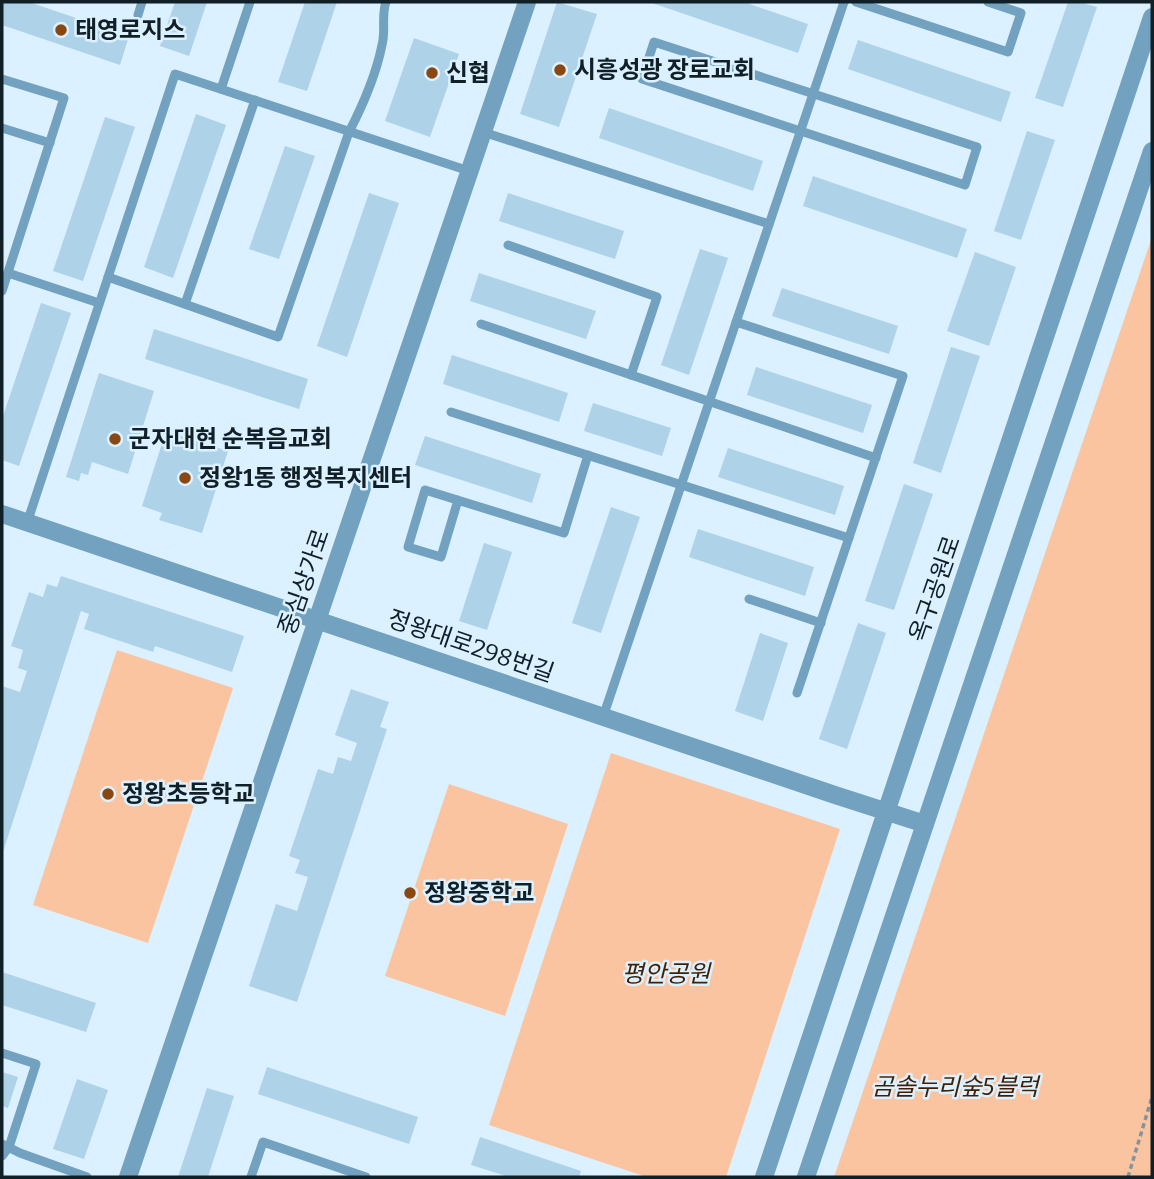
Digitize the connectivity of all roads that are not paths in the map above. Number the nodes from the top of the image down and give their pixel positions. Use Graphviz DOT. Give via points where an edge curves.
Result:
graph roads {
  1 [pos="142,2"];
  2 [pos="250,2"];
  3 [pos="386,2"];
  4 [pos="527,2"];
  5 [pos="844,2"];
  6 [pos="856,2"];
  7 [pos="988,2"];
  8 [pos="138,15"];
  9 [pos="1152,17"];
  10 [pos="2,79"];
  11 [pos="221,89"];
  12 [pos="813,94"];
  13 [pos="255,100"];
  14 [pos="2,128"];
  15 [pos="801,131"];
  16 [pos="349,132"];
  17 [pos="483,132"];
  18 [pos="50,143"];
  19 [pos="1152,151"];
  20 [pos="469,172"];
  21 [pos="769,224"];
  22 [pos="508,244"];
  23 [pos="8,273"];
  24 [pos="108,277"];
  25 [pos="2,291"];
  26 [pos="99,303"];
  27 [pos="185,304"];
  28 [pos="736,322"];
  29 [pos="481,324"];
  30 [pos="631,375"];
  31 [pos="709,402"];
  32 [pos="451,412"];
  33 [pos="588,455"];
  34 [pos="876,458"];
  35 [pos="682,485"];
  36 [pos="458,500"];
  37 [pos="2,514"];
  38 [pos="27,523"];
  39 [pos="849,538"];
  40 [pos="749,599"];
  41 [pos="317,620"];
  42 [pos="821,623"];
  43 [pos="797,693"];
  44 [pos="603,717"];
  45 [pos="886,812"];
  46 [pos="925,824"];
  47 [pos="2,1053"];
  48 [pos="5,1145"];
  49 [pos="2,1156"];
  50 [pos="87,1177"];
  51 [pos="128,1177"];
  52 [pos="251,1177"];
  53 [pos="366,1177"];
  54 [pos="764,1177"];
  55 [pos="806,1177"];
  1 -- 8 [label="lane"];
  2 -- 11 [label="lane"];
  3 -- 16 [label="lane" via="383,42 363,106"];
  4 -- 17 [label="street, 중심상가로"];
  5 -- 12 [label="lane"];
  6 -- 7 [label="lane" via="1008,52 1021,13"];
  9 -- 45 [label="street, 옥구공원로"];
  10 -- 18 [label="lane" via="64,98"];
  11 -- 13 [label="lane"];
  11 -- 24 [label="lane" via="175,74"];
  12 -- 15 [label="lane"];
  12 -- 15 [label="lane" via="654,42 642,79"];
  12 -- 15 [label="lane" via="978,147 965,185"];
  13 -- 16 [label="lane"];
  13 -- 27 [label="lane"];
  14 -- 18 [label="lane"];
  15 -- 21 [label="lane"];
  16 -- 20 [label="lane"];
  16 -- 27 [label="lane" via="278,337"];
  17 -- 20 [label="street, 중심상가로"];
  17 -- 21 [label="lane"];
  18 -- 23 [label="lane"];
  19 -- 46 [label="street"];
  20 -- 41 [label="street, 중심상가로"];
  21 -- 28 [label="lane"];
  22 -- 30 [label="lane" via="657,297"];
  23 -- 25 [label="lane"];
  23 -- 26 [label="lane"];
  24 -- 26 [label="lane"];
  24 -- 27 [label="lane"];
  26 -- 38 [label="lane"];
  28 -- 31 [label="lane"];
  28 -- 34 [label="lane" via="903,376"];
  29 -- 30 [label="lane"];
  30 -- 31 [label="lane"];
  31 -- 34 [label="lane"];
  31 -- 35 [label="lane"];
  32 -- 33 [label="lane"];
  33 -- 35 [label="lane"];
  33 -- 36 [label="lane" via="564,533"];
  34 -- 39 [label="lane"];
  35 -- 39 [label="lane"];
  35 -- 44 [label="lane"];
  36 -- 36 [label="lane" via="441,557 408,547 425,490"];
  37 -- 38 [label="street, 정왕대로298번길"];
  38 -- 41 [label="street, 정왕대로298번길"];
  39 -- 42 [label="lane"];
  40 -- 42 [label="lane"];
  41 -- 44 [label="street, 정왕대로298번길"];
  41 -- 51 [label="street, 중심상가로"];
  42 -- 43 [label="lane"];
  44 -- 45 [label="street, 정왕대로298번길"];
  45 -- 46 [label="street, 정왕대로298번길"];
  45 -- 54 [label="street, 옥구공원로"];
  46 -- 55 [label="street"];
  47 -- 48 [label="lane" via="36,1064"];
  48 -- 49 [label="lane"];
  48 -- 50 [label="lane"];
  52 -- 53 [label="lane" via="263,1142"];
}
